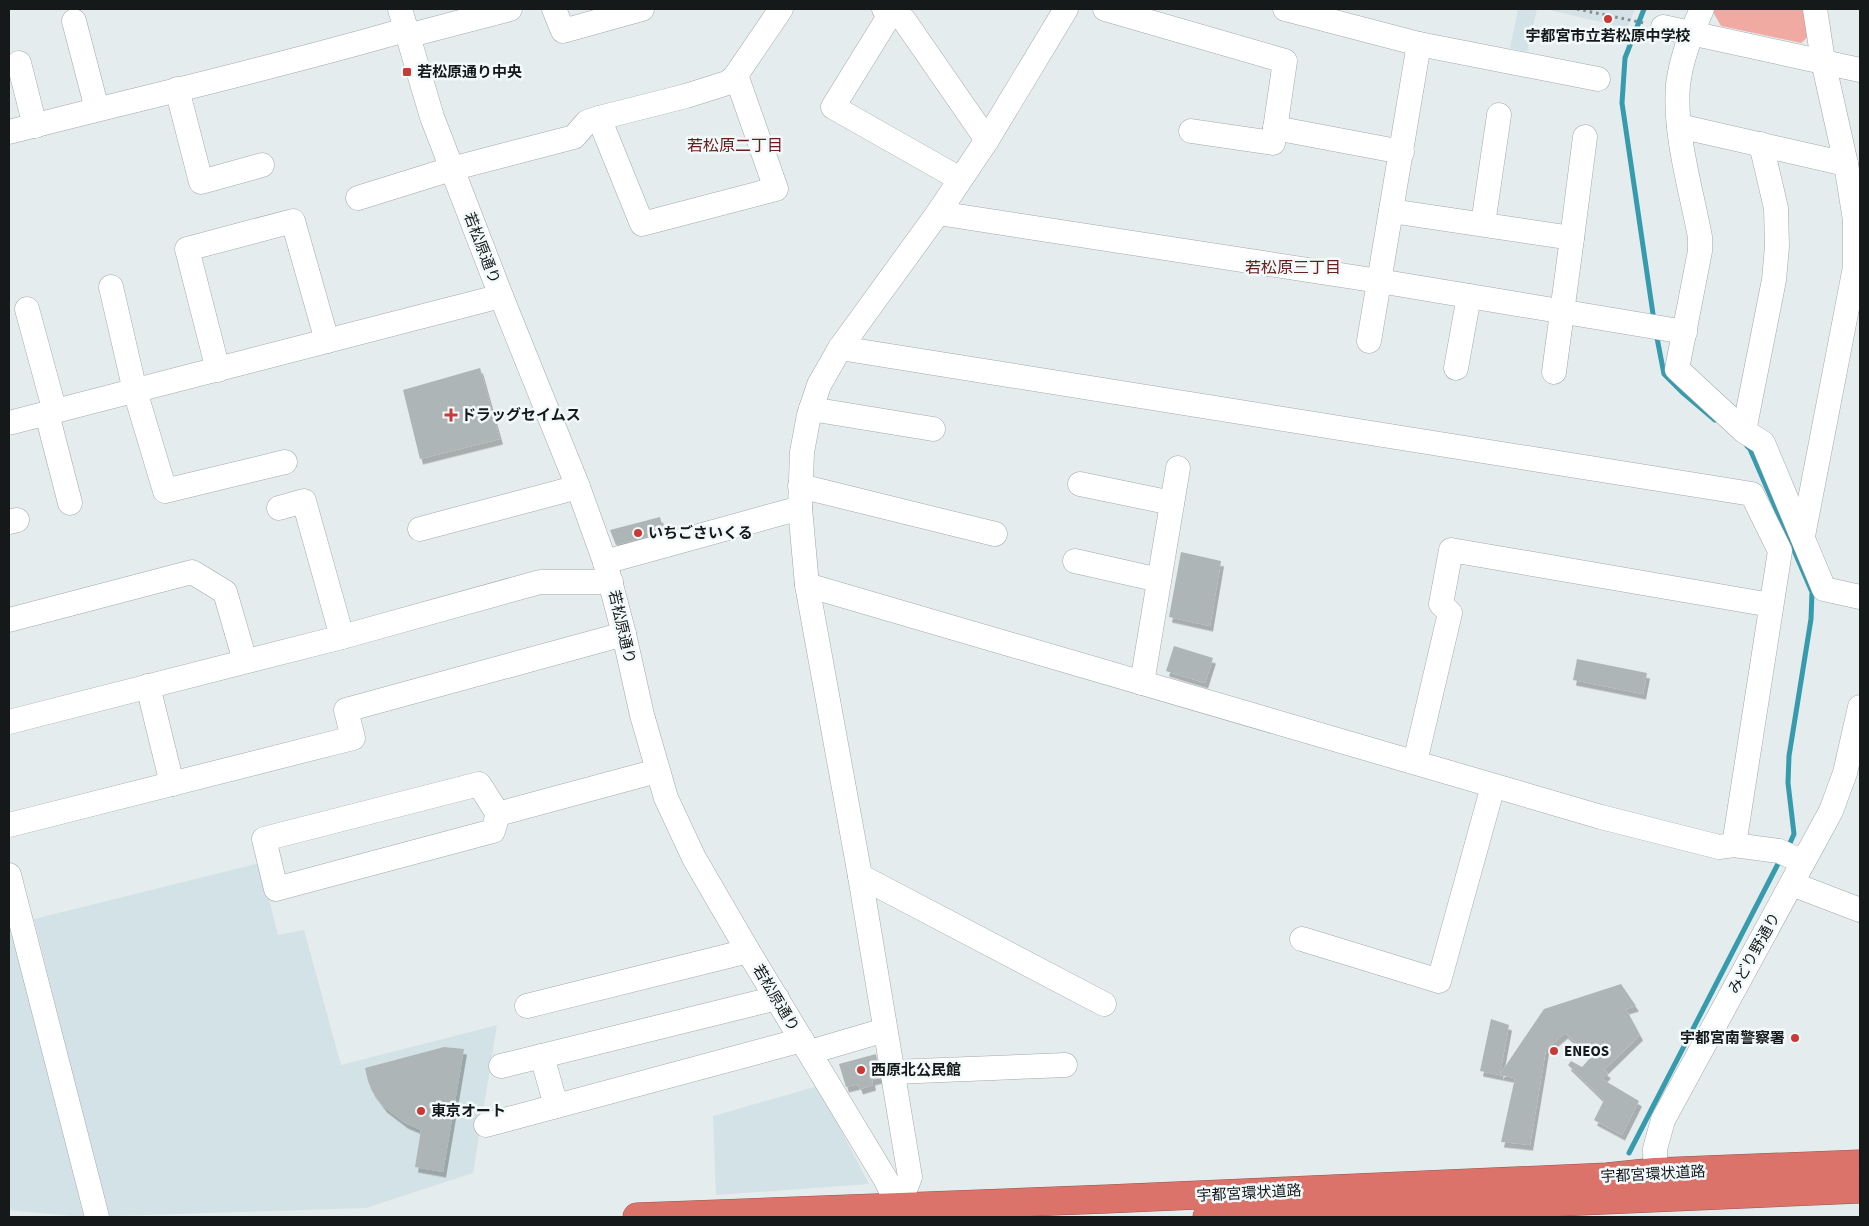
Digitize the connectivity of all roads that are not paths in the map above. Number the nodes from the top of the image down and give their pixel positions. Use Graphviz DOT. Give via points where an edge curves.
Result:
graph roads {
  1 [pos="510,9"];
  2 [pos="554,9"];
  3 [pos="642,9"];
  4 [pos="781,9"];
  5 [pos="1066,9"];
  6 [pos="1105,9"];
  7 [pos="1285,9"];
  8 [pos="1702,9"];
  9 [pos="1814,9"];
  10 [pos="897,13"];
  11 [pos="74,21"];
  12 [pos="404,25"];
  13 [pos="1657,26"];
  14 [pos="1691,33"];
  15 [pos="1419,44"];
  16 [pos="1823,62"];
  17 [pos="18,63"];
  18 [pos="1860,70"];
  19 [pos="736,75"];
  20 [pos="1598,79"];
  21 [pos="177,89"];
  22 [pos="97,109"];
  23 [pos="1499,115"];
  24 [pos="599,118"];
  25 [pos="35,126"];
  26 [pos="1678,126"];
  27 [pos="1275,128"];
  28 [pos="1191,131"];
  29 [pos="9,132"];
  30 [pos="1585,137"];
  31 [pos="987,140"];
  32 [pos="1762,144"];
  33 [pos="1402,152"];
  34 [pos="1846,164"];
  35 [pos="262,165"];
  36 [pos="451,169"];
  37 [pos="960,179"];
  38 [pos="358,198"];
  39 [pos="1391,211"];
  40 [pos="938,213"];
  41 [pos="1482,224"];
  42 [pos="1572,238"];
  43 [pos="1379,281"];
  44 [pos="111,287"];
  45 [pos="501,296"];
  46 [pos="1469,296"];
  47 [pos="27,309"];
  48 [pos="1562,310"];
  49 [pos="1685,332"];
  50 [pos="1852,332"];
  51 [pos="327,341"];
  52 [pos="1369,342"];
  53 [pos="840,348"];
  54 [pos="1456,368"];
  55 [pos="218,370"];
  56 [pos="1554,372"];
  57 [pos="135,391"];
  58 [pos="811,409"];
  59 [pos="51,412"];
  60 [pos="9,423"];
  61 [pos="933,429"];
  62 [pos="1744,431"];
  63 [pos="285,462"];
  64 [pos="1178,468"];
  65 [pos="1080,484"];
  66 [pos="578,487"];
  67 [pos="800,497"];
  68 [pos="70,503"];
  69 [pos="1172,503"];
  70 [pos="279,508"];
  71 [pos="420,529"];
  72 [pos="995,534"];
  73 [pos="1803,536"];
  74 [pos="1075,561"];
  75 [pos="608,572"];
  76 [pos="1160,580"];
  77 [pos="807,585"];
  78 [pos="1860,597"];
  79 [pos="1771,605"];
  80 [pos="9,620"];
  81 [pos="624,634"];
  82 [pos="342,637"];
  83 [pos="245,662"];
  84 [pos="1142,683"];
  85 [pos="148,686"];
  86 [pos="1860,707"];
  87 [pos="9,722"];
  88 [pos="1857,742"];
  89 [pos="1415,762"];
  90 [pos="657,771"];
  91 [pos="172,784"];
  92 [pos="1493,786"];
  93 [pos="498,814"];
  94 [pos="9,825"];
  95 [pos="1734,845"];
  96 [pos="1803,862"];
  97 [pos="9,875"];
  98 [pos="860,876"];
  99 [pos="1792,884"];
  100 [pos="1860,910"];
  101 [pos="1302,939"];
  102 [pos="748,951"];
  103 [pos="777,998"];
  104 [pos="1104,1004"];
  105 [pos="527,1006"];
  106 [pos="886,1030"];
  107 [pos="806,1046"];
  108 [pos="542,1056"];
  109 [pos="1065,1065"];
  110 [pos="501,1066"];
  111 [pos="892,1072"];
  112 [pos="556,1106"];
  113 [pos="486,1125"];
  114 [pos="1860,1164"];
  115 [pos="1655,1172"];
  116 [pos="1860,1189"];
  117 [pos="1656,1199"];
  118 [pos="900,1212"];
  119 [pos="96,1217"];
  120 [pos="637,1217"];
  121 [pos="1207,1217"];
  1 -- 12 [label="street"];
  2 -- 3 [label="street" via="563,31"];
  4 -- 19 [label="street"];
  5 -- 31 [label="street"];
  6 -- 27 [label="street" via="1285,61"];
  7 -- 15 [label="street"];
  8 -- 14 [label="street"];
  9 -- 16 [label="street"];
  10 -- 31 [label="street"];
  10 -- 37 [label="street" via="832,106"];
  11 -- 22 [label="street"];
  12 -- 21 [label="street" via="332,51"];
  12 -- 36 [label="street, 若松原通り"];
  13 -- 14 [label="street"];
  14 -- 16 [label="street"];
  14 -- 26 [label="street" via="1678,85"];
  15 -- 20 [label="street"];
  15 -- 33 [label="street"];
  16 -- 18 [label="street"];
  16 -- 34 [label="street"];
  17 -- 25 [label="street"];
  19 -- 24 [label="street" via="727,83 686,96"];
  19 -- 24 [label="street" via="776,189 642,224"];
  21 -- 22 [label="street"];
  21 -- 35 [label="street" via="202,182"];
  22 -- 25 [label="street"];
  23 -- 41 [label="street"];
  24 -- 36 [label="street" via="587,122 574,137"];
  25 -- 29 [label="street"];
  26 -- 32 [label="street"];
  26 -- 49 [label="street" via="1700,237"];
  27 -- 28 [label="street" via="1273,143"];
  27 -- 33 [label="street"];
  30 -- 42 [label="street"];
  31 -- 37 [label="street"];
  32 -- 34 [label="street"];
  32 -- 62 [label="street" via="1776,208 1777,246 1774,280"];
  33 -- 39 [label="street"];
  34 -- 50 [label="street" via="1855,220"];
  36 -- 38 [label="street"];
  36 -- 45 [label="street, 若松原通り"];
  37 -- 40 [label="street"];
  39 -- 41 [label="street"];
  39 -- 43 [label="street"];
  40 -- 43 [label="street"];
  40 -- 53 [label="street"];
  41 -- 42 [label="street"];
  42 -- 48 [label="street"];
  43 -- 46 [label="street"];
  43 -- 52 [label="street"];
  44 -- 57 [label="street"];
  45 -- 51 [label="street"];
  45 -- 66 [label="street, 若松原通り"];
  46 -- 48 [label="street"];
  46 -- 54 [label="street"];
  47 -- 59 [label="street"];
  48 -- 49 [label="street"];
  48 -- 56 [label="street"];
  49 -- 62 [label="street" via="1677,369"];
  50 -- 73 [label="street"];
  51 -- 55 [label="street"];
  51 -- 55 [label="street" via="293,221 187,250"];
  53 -- 58 [label="street" via="819,385"];
  53 -- 79 [label="street" via="1752,494 1780,551"];
  55 -- 57 [label="street"];
  57 -- 59 [label="street"];
  57 -- 63 [label="street" via="165,492"];
  58 -- 61 [label="street"];
  58 -- 67 [label="street" via="802,452"];
  59 -- 60 [label="street"];
  59 -- 68 [label="street"];
  62 -- 73 [label="street" via="1763,443"];
  64 -- 69 [label="street"];
  65 -- 69 [label="street"];
  66 -- 71 [label="street"];
  66 -- 75 [label="street, 若松原通り"];
  67 -- 72 [label="street"];
  67 -- 75 [label="street"];
  67 -- 77 [label="street"];
  69 -- 76 [label="street"];
  70 -- 82 [label="street" via="304,501"];
  73 -- 78 [label="street" via="1824,589"];
  74 -- 76 [label="street"];
  75 -- 81 [label="street, 若松原通り"];
  75 -- 82 [label="street" via="540,582"];
  76 -- 84 [label="street"];
  77 -- 84 [label="street"];
  77 -- 98 [label="street"];
  79 -- 89 [label="street" via="1451,550 1441,604 1450,613"];
  79 -- 95 [label="street"];
  80 -- 83 [label="street" via="192,572 225,592"];
  81 -- 90 [label="street, 若松原通り"];
  81 -- 91 [label="street" via="346,710 353,738"];
  82 -- 83 [label="street"];
  83 -- 85 [label="street"];
  84 -- 89 [label="street"];
  85 -- 87 [label="street"];
  85 -- 91 [label="street"];
  86 -- 88 [label="street, みどり野通り"];
  88 -- 96 [label="street, みどり野通り" via="1831,811"];
  89 -- 92 [label="street"];
  90 -- 93 [label="street"];
  90 -- 102 [label="street, 若松原通り" via="694,858"];
  91 -- 94 [label="street"];
  92 -- 95 [label="street" via="1719,847"];
  92 -- 101 [label="street" via="1439,980"];
  93 -- 93 [label="street" via="493,831 276,889 264,839 479,784"];
  95 -- 96 [label="street" via="1779,851"];
  96 -- 99 [label="street, みどり野通り"];
  97 -- 119 [label="street"];
  98 -- 104 [label="street"];
  98 -- 106 [label="street"];
  99 -- 100 [label="street"];
  99 -- 115 [label="street, みどり野通り" via="1663,1120 1655,1149"];
  102 -- 103 [label="street, 若松原通り"];
  102 -- 105 [label="street"];
  103 -- 107 [label="street, 若松原通り"];
  103 -- 108 [label="street"];
  106 -- 107 [label="street"];
  106 -- 111 [label="street"];
  107 -- 112 [label="street"];
  107 -- 118 [label="street, 若松原通り" via="886,1180"];
  108 -- 110 [label="street"];
  108 -- 112 [label="street"];
  109 -- 111 [label="street"];
  111 -- 118 [label="street" via="910,1177"];
  112 -- 113 [label="street"];
  114 -- 115 [label="highway, 宇都宮環状道路"];
  115 -- 117 [label="street, みどり野通り"];
  115 -- 118 [label="highway, 宇都宮環状道路"];
  116 -- 117 [label="highway, 宇都宮環状道路"];
  117 -- 121 [label="highway, 宇都宮環状道路"];
  118 -- 120 [label="highway, 宇都宮環状道路"];
}
